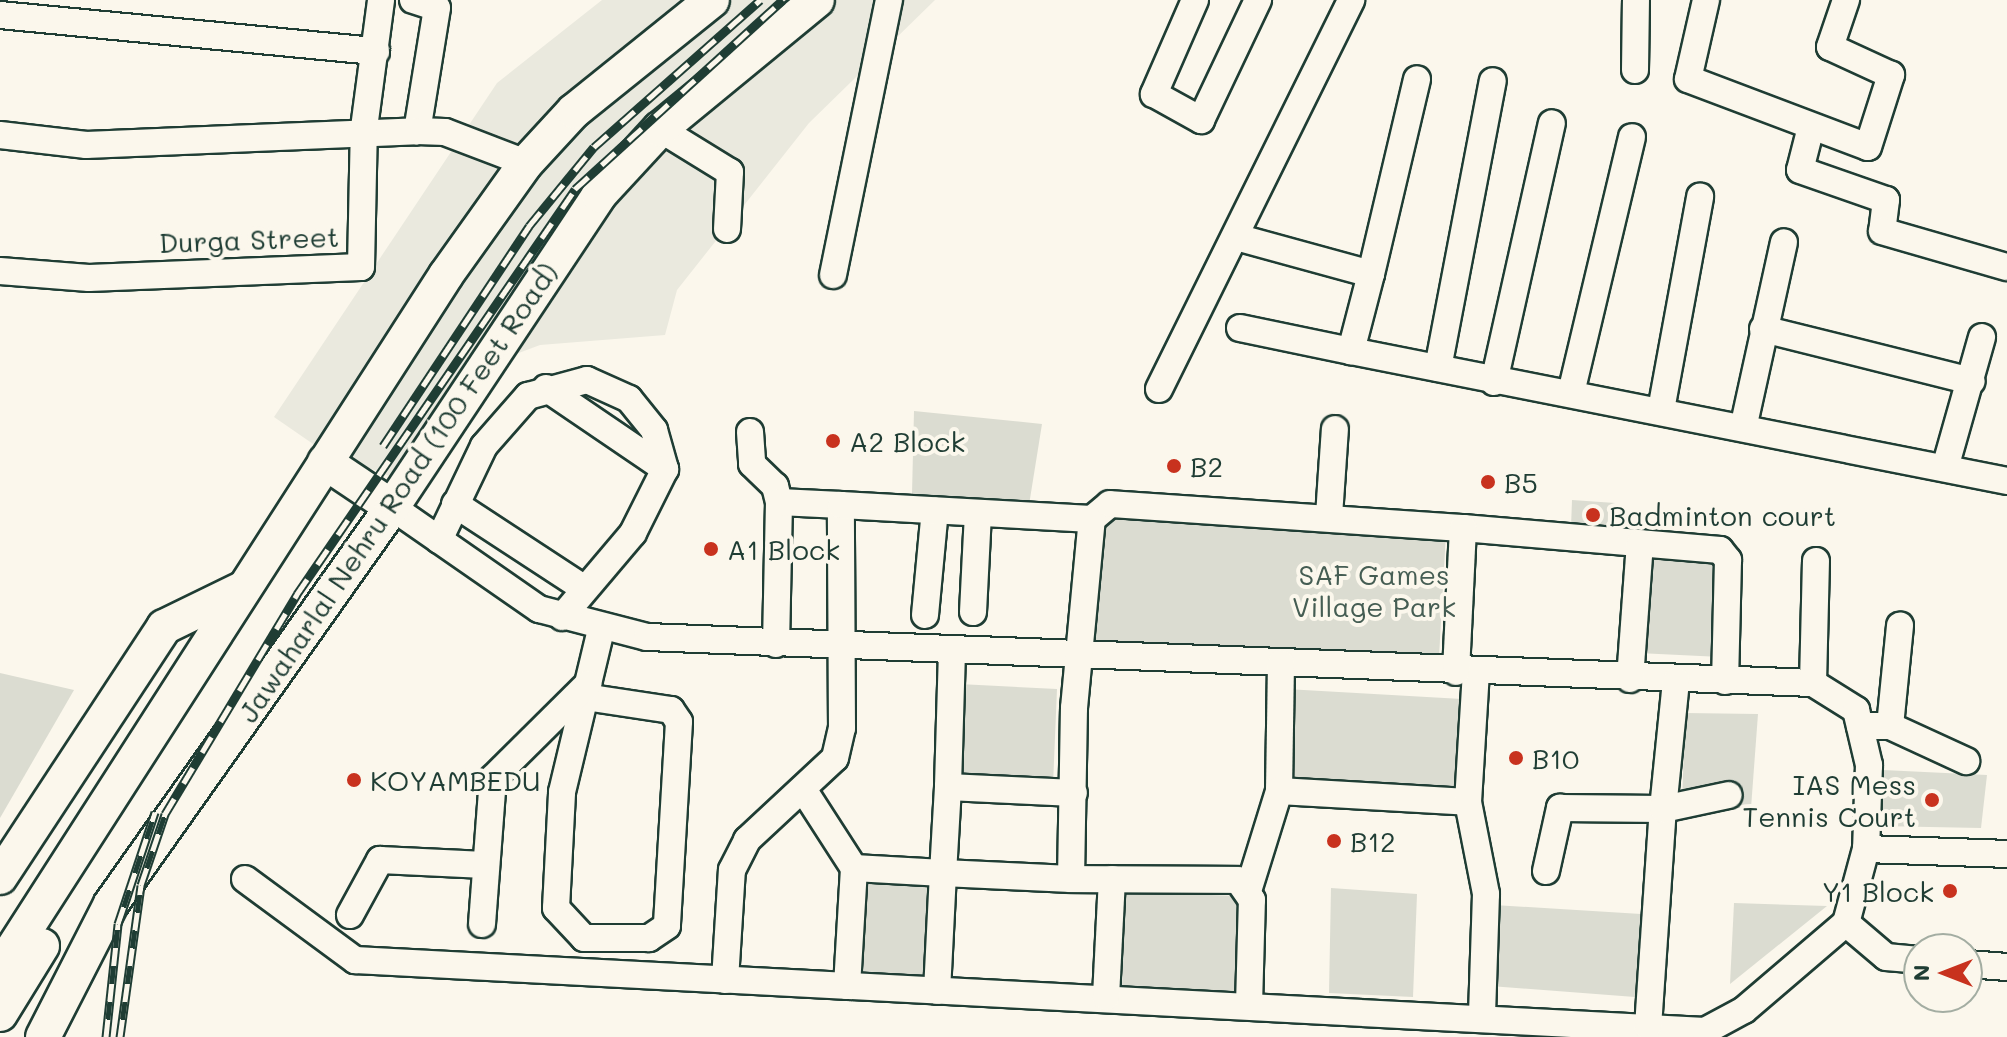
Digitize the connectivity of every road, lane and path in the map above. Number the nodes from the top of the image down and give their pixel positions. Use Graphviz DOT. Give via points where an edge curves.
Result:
graph roads {
  1 [pos="381,0"];
  2 [pos="413,0"];
  3 [pos="712,0"];
  4 [pos="817,0"];
  5 [pos="889,0"];
  6 [pos="1195,0"];
  7 [pos="1258,0"];
  8 [pos="1351,0"];
  9 [pos="1636,0"];
  10 [pos="1706,0"];
  11 [pos="1846,0"];
  12 [pos="0,15"];
  13 [pos="376,51"];
  14 [pos="1635,70"];
  15 [pos="1417,79"];
  16 [pos="1493,81"];
  17 [pos="1552,123"];
  18 [pos="1811,127"];
  19 [pos="364,128"];
  20 [pos="660,129"];
  21 [pos="417,131"];
  22 [pos="0,135"];
  23 [pos="1632,137"];
  24 [pos="526,163"];
  25 [pos="1700,197"];
  26 [pos="727,229"];
  27 [pos="1236,237"];
  28 [pos="1784,242"];
  29 [pos="2007,267"];
  30 [pos="0,271"];
  31 [pos="1371,274"];
  32 [pos="833,275"];
  33 [pos="1240,328"];
  34 [pos="1763,329"];
  35 [pos="1982,337"];
  36 [pos="1351,351"];
  37 [pos="1438,368"];
  38 [pos="1972,381"];
  39 [pos="1494,382"];
  40 [pos="546,388"];
  41 [pos="1159,389"];
  42 [pos="1571,393"];
  43 [pos="1661,410"];
  44 [pos="1744,424"];
  45 [pos="1335,429"];
  46 [pos="750,432"];
  47 [pos="325,462"];
  48 [pos="1945,468"];
  49 [pos="665,469"];
  50 [pos="2007,481"];
  51 [pos="779,502"];
  52 [pos="455,504"];
  53 [pos="841,505"];
  54 [pos="392,507"];
  55 [pos="935,510"];
  56 [pos="978,513"];
  57 [pos="1329,516"];
  58 [pos="1092,519"];
  59 [pos="1463,528"];
  60 [pos="439,540"];
  61 [pos="1640,543"];
  62 [pos="1816,561"];
  63 [pos="245,587"];
  64 [pos="585,589"];
  65 [pos="973,612"];
  66 [pos="925,615"];
  67 [pos="562,617"];
  68 [pos="1900,625"];
  69 [pos="601,630"];
  70 [pos="776,644"];
  71 [pos="837,648"];
  72 [pos="952,651"];
  73 [pos="1078,654"];
  74 [pos="1281,663"];
  75 [pos="1466,672"];
  76 [pos="1630,679"];
  77 [pos="1676,681"];
  78 [pos="1725,681"];
  79 [pos="1813,683"];
  80 [pos="587,691"];
  81 [pos="1860,726"];
  82 [pos="1890,726"];
  83 [pos="1966,761"];
  84 [pos="948,787"];
  85 [pos="803,789"];
  86 [pos="1279,791"];
  87 [pos="1074,793"];
  88 [pos="1729,795"];
  89 [pos="1468,802"];
  90 [pos="1663,809"];
  91 [pos="85,835"];
  92 [pos="1866,849"];
  93 [pos="2007,854"];
  94 [pos="485,865"];
  95 [pos="854,868"];
  96 [pos="1546,871"];
  97 [pos="943,873"];
  98 [pos="0,877"];
  99 [pos="245,879"];
  100 [pos="1071,879"];
  101 [pos="1112,879"];
  102 [pos="1249,888"];
  103 [pos="111,904"];
  104 [pos="350,915"];
  105 [pos="1846,923"];
  106 [pos="482,924"];
  107 [pos="1903,959"];
  108 [pos="1983,965"];
  109 [pos="2007,967"];
  110 [pos="0,969"];
  111 [pos="725,980"];
  112 [pos="847,986"];
  113 [pos="937,991"];
  114 [pos="1106,997"];
  115 [pos="1249,1005"];
  116 [pos="0,1014"];
  117 [pos="1482,1015"];
  118 [pos="1648,1027"];
  119 [pos="10,1037"];
  120 [pos="43,1037"];
  1 -- 13 [label="street"];
  2 -- 21 [label="street" via="437,8"];
  3 -- 24 [label="main road" via="574,111"];
  4 -- 20 [label="main road, Jawaharlal Nehru Road (100 Feet Road)"];
  5 -- 32 [label="street"];
  6 -- 7 [label="street" via="1154,94 1201,120"];
  8 -- 27 [label="street"];
  9 -- 14 [label="street"];
  10 -- 18 [label="street" via="1688,79"];
  11 -- 18 [label="street" via="1830,47 1891,75 1868,147"];
  12 -- 13 [label="street"];
  13 -- 19 [label="street"];
  15 -- 31 [label="street"];
  16 -- 37 [label="street"];
  17 -- 39 [label="street"];
  18 -- 29 [label="street" via="1800,170 1886,200 1882,231"];
  19 -- 21 [label="street"];
  19 -- 22 [label="street" via="86,145"];
  19 -- 30 [label="street, Durga Street" via="361,267 89,278"];
  20 -- 26 [label="street" via="730,172"];
  20 -- 54 [label="main road, Jawaharlal Nehru Road (100 Feet Road)" via="599,195"];
  21 -- 24 [label="street" via="445,132"];
  23 -- 42 [label="street"];
  24 -- 47 [label="main road"];
  25 -- 43 [label="street"];
  27 -- 31 [label="street"];
  27 -- 41 [label="street"];
  28 -- 34 [label="street"];
  31 -- 36 [label="street"];
  33 -- 36 [label="street"];
  34 -- 38 [label="street"];
  34 -- 44 [label="street"];
  35 -- 38 [label="street"];
  36 -- 37 [label="street"];
  37 -- 39 [label="street"];
  38 -- 48 [label="street"];
  39 -- 42 [label="street"];
  40 -- 49 [label="street"];
  40 -- 49 [label="street" via="587,380 629,399 654,430"];
  40 -- 52 [label="street" via="528,396 484,446"];
  42 -- 43 [label="street"];
  43 -- 44 [label="street"];
  44 -- 48 [label="street"];
  45 -- 57 [label="street"];
  46 -- 51 [label="street" via="752,464 775,486"];
  47 -- 54 [label="main road"];
  47 -- 63 [label="main road"];
  48 -- 50 [label="street"];
  49 -- 64 [label="street" via="633,533"];
  51 -- 53 [label="street"];
  51 -- 70 [label="street"];
  52 -- 60 [label="street"];
  52 -- 64 [label="street"];
  53 -- 55 [label="street"];
  53 -- 71 [label="street"];
  54 -- 60 [label="street"];
  54 -- 103 [label="main road, Jawaharlal Nehru Road (100 Feet Road)"];
  55 -- 56 [label="street"];
  55 -- 66 [label="street"];
  56 -- 58 [label="street"];
  56 -- 65 [label="street"];
  57 -- 58 [label="street" via="1110,504"];
  57 -- 59 [label="street"];
  58 -- 73 [label="street"];
  59 -- 61 [label="street"];
  59 -- 75 [label="street"];
  60 -- 67 [label="street"];
  61 -- 76 [label="street"];
  61 -- 78 [label="street" via="1725,553"];
  62 -- 79 [label="street"];
  63 -- 91 [label="main road"];
  63 -- 98 [label="main road" via="164,627"];
  64 -- 67 [label="street"];
  67 -- 69 [label="street"];
  68 -- 82 [label="street"];
  69 -- 70 [label="street"];
  69 -- 80 [label="street"];
  70 -- 71 [label="street"];
  71 -- 72 [label="street"];
  71 -- 85 [label="street" via="842,728 835,758"];
  72 -- 73 [label="street"];
  72 -- 84 [label="street"];
  73 -- 74 [label="street"];
  73 -- 87 [label="street"];
  74 -- 75 [label="street"];
  74 -- 86 [label="street"];
  75 -- 76 [label="street"];
  75 -- 89 [label="street"];
  76 -- 77 [label="street"];
  77 -- 78 [label="street"];
  77 -- 90 [label="street"];
  78 -- 79 [label="street"];
  79 -- 81 [label="street" via="1837,691"];
  80 -- 80 [label="street" via="562,792 556,908 584,938 649,938 667,926 679,722 671,710"];
  80 -- 94 [label="street" via="493,778"];
  81 -- 82 [label="street"];
  81 -- 92 [label="street" via="1869,765"];
  82 -- 83 [label="street"];
  84 -- 87 [label="street"];
  84 -- 97 [label="street"];
  85 -- 95 [label="street"];
  85 -- 111 [label="street" via="747,840 732,870"];
  86 -- 89 [label="street"];
  86 -- 102 [label="street"];
  87 -- 100 [label="street"];
  88 -- 90 [label="street"];
  89 -- 117 [label="street" via="1486,894"];
  90 -- 96 [label="street" via="1560,808"];
  90 -- 118 [label="street"];
  91 -- 110 [label="main road"];
  91 -- 116 [label="main road" via="88,869"];
  92 -- 93 [label="street"];
  92 -- 105 [label="street"];
  94 -- 104 [label="street" via="380,860"];
  94 -- 106 [label="street"];
  95 -- 97 [label="street"];
  95 -- 112 [label="street"];
  97 -- 100 [label="street"];
  97 -- 113 [label="street"];
  99 -- 111 [label="street" via="355,960"];
  100 -- 101 [label="street"];
  101 -- 102 [label="street" via="1238,880"];
  101 -- 114 [label="street"];
  102 -- 115 [label="street"];
  103 -- 119 [label="main road" via="79,926"];
  103 -- 120 [label="main road, Jawaharlal Nehru Road (100 Feet Road)"];
  105 -- 107 [label="street" via="1886,957"];
  105 -- 118 [label="street" via="1744,1010 1705,1031"];
  108 -- 109 [label="street"];
  111 -- 112 [label="street"];
  112 -- 113 [label="street"];
  113 -- 114 [label="street"];
  114 -- 115 [label="street"];
  115 -- 117 [label="street"];
  117 -- 118 [label="street"];
}
